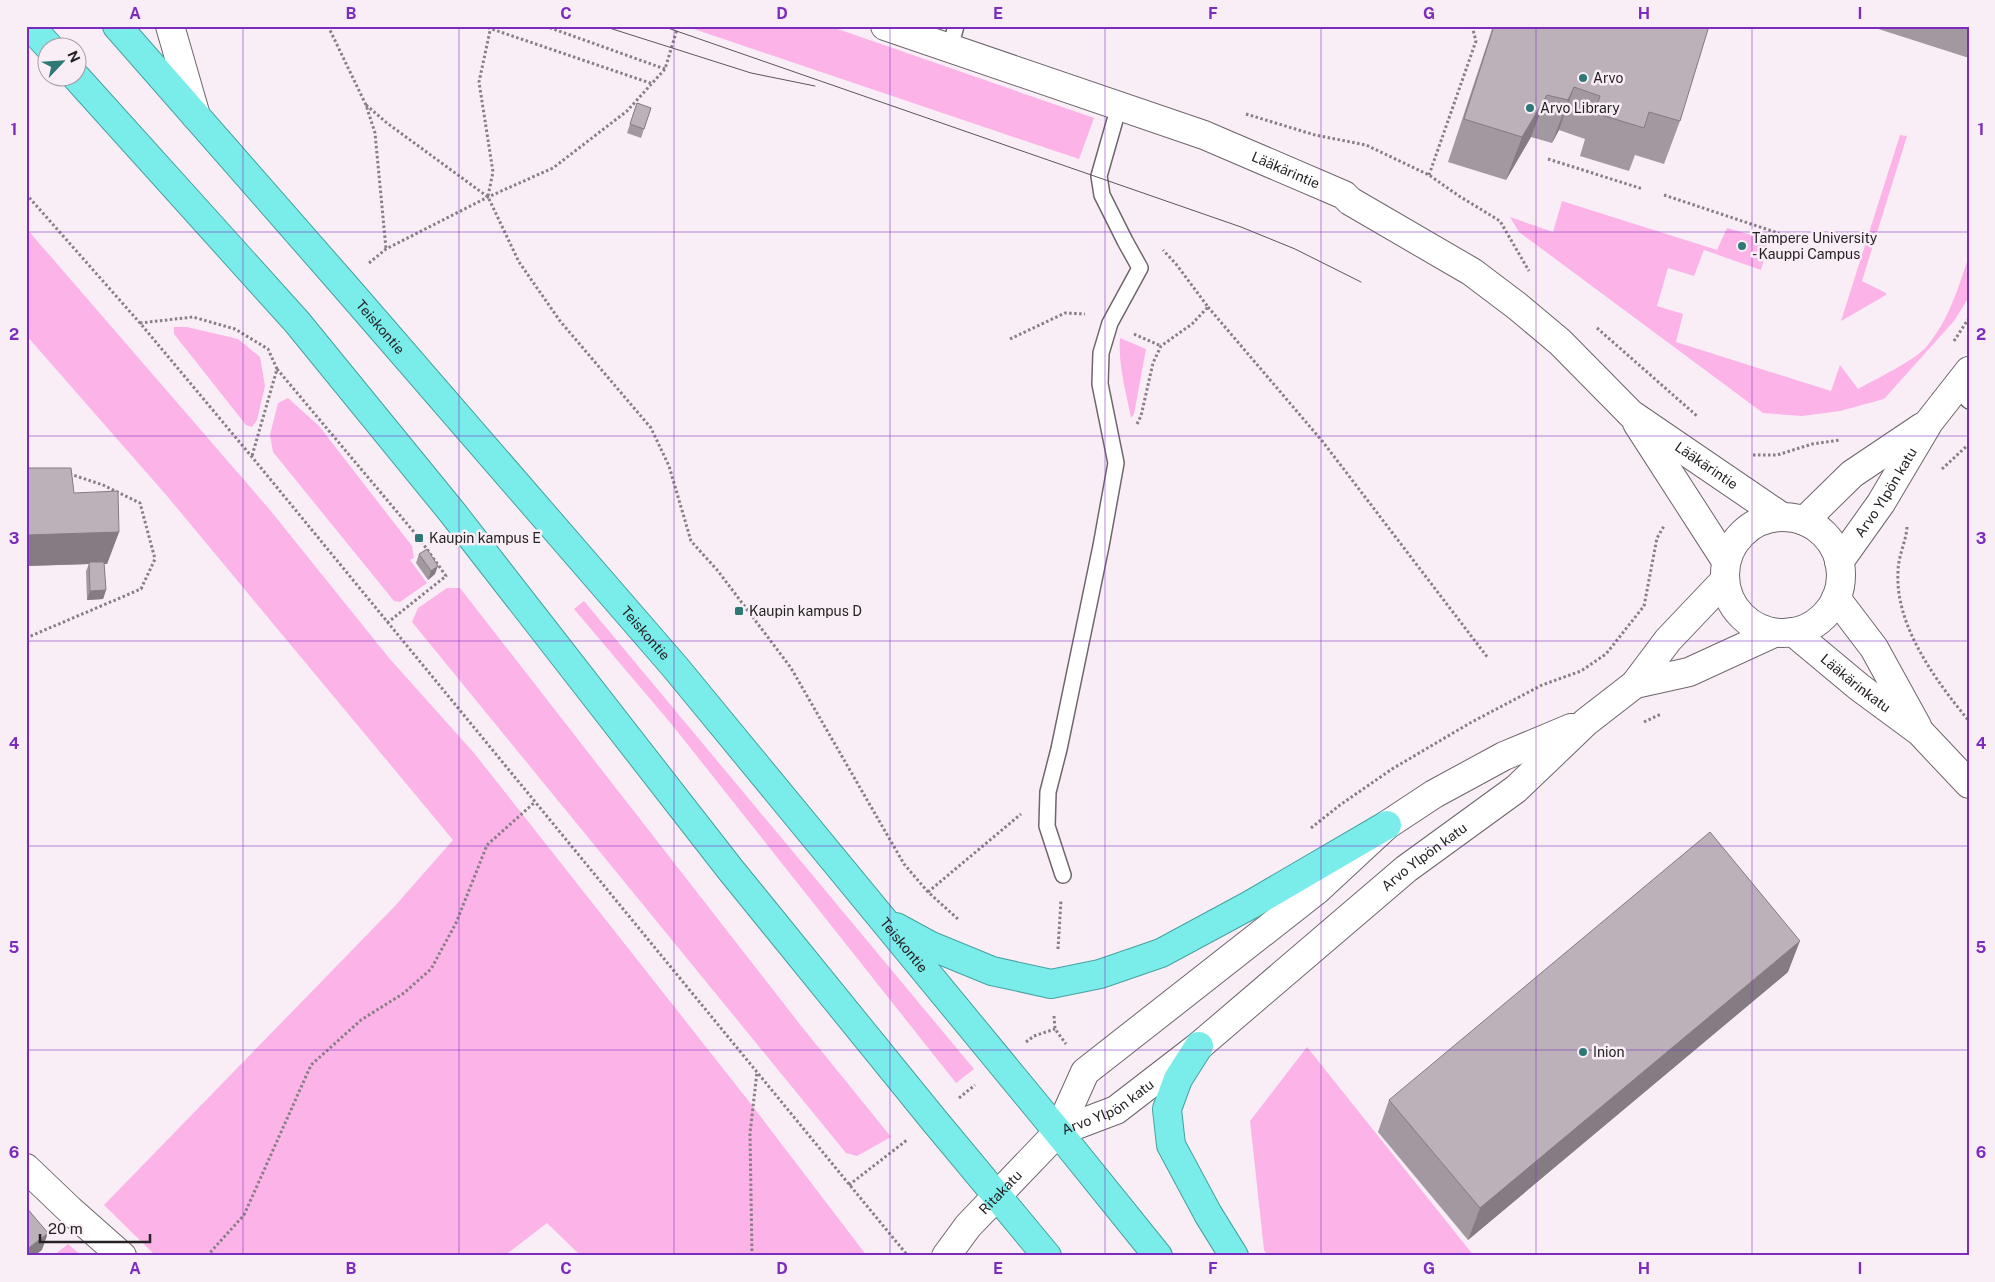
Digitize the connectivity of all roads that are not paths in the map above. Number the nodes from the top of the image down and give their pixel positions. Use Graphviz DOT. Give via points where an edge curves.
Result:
graph roads {
  1 [pos="30,26"];
  2 [pos="117,26"];
  3 [pos="170,26"];
  4 [pos="885,26"];
  5 [pos="953,37"];
  6 [pos="41,38"];
  7 [pos="86,88"];
  8 [pos="1120,106"];
  9 [pos="196,116"];
  10 [pos="1965,387"];
  11 [pos="1631,414"];
  12 [pos="1929,422"];
  13 [pos="1793,519"];
  14 [pos="1839,562"];
  15 [pos="1725,571"];
  16 [pos="1836,598"];
  17 [pos="1783,632"];
  18 [pos="1635,684"];
  19 [pos="1586,722"];
  20 [pos="1920,732"];
  21 [pos="1969,784"];
  22 [pos="1386,825"];
  23 [pos="1063,875"];
  24 [pos="883,921"];
  25 [pos="1199,1046"];
  26 [pos="1058,1132"];
  27 [pos="26,1168"];
  28 [pos="997,1196"];
  29 [pos="122,1256"];
  30 [pos="946,1256"];
  31 [pos="1047,1256"];
  32 [pos="1158,1256"];
  33 [pos="1234,1256"];
  1 -- 6 [label="highway"];
  2 -- 9 [label="highway, Teiskontie"];
  3 -- 9 [label="street"];
  4 -- 5 [label="street, Lääkärintie"];
  5 -- 8 [label="street, Lääkärintie"];
  7 -- 28 [label="highway" via="296,322 452,512 730,869"];
  8 -- 11 [label="street, Lääkärintie" via="1204,135 1344,195 1472,272 1560,342"];
  8 -- 23 [label="lane" via="1099,176 1102,195 1140,268 1110,323 1101,353 1100,384 1116,463 1048,792 1047,826"];
  9 -- 24 [label="highway, Teiskontie" via="675,667"];
  10 -- 12 [label="street, Arvo Ylpön katu"];
  11 -- 13 [label="street, Lääkärintie"];
  11 -- 15 [label="street, Lääkärintie"];
  12 -- 13 [label="street, Arvo Ylpön katu"];
  12 -- 14 [label="street, Arvo Ylpön katu" via="1881,503"];
  13 -- 14 [label="street" via="1822,532 1833,546"];
  13 -- 15 [label="street" via="1763,520 1746,529 1734,544"];
  14 -- 16 [label="street" via="1841,579"];
  15 -- 17 [label="street" via="1729,599 1740,615 1756,626"];
  15 -- 18 [label="street, Arvo Ylpön katu"];
  16 -- 17 [label="street" via="1826,614 1810,626"];
  16 -- 20 [label="street, Lääkärinkatu" via="1874,648"];
  17 -- 18 [label="street, Arvo Ylpön katu" via="1689,672"];
  17 -- 20 [label="street, Lääkärinkatu"];
  18 -- 19 [label="street, Arvo Ylpön katu"];
  19 -- 22 [label="street, Arvo Ylpön katu" via="1504,756 1434,794"];
  19 -- 25 [label="street, Arvo Ylpön katu" via="1516,789 1406,869"];
  20 -- 21 [label="street, Lääkärinkatu"];
  22 -- 24 [label="highway" via="1161,953 1100,974 1050,984 992,971 930,946"];
  22 -- 26 [label="street, Arvo Ylpön katu" via="1317,890 1085,1072"];
  24 -- 26 [label="highway, Teiskontie"];
  25 -- 26 [label="street, Arvo Ylpön katu" via="1116,1110"];
  25 -- 33 [label="highway" via="1178,1079 1167,1109 1171,1145"];
  26 -- 28 [label="street, Ritakatu"];
  26 -- 32 [label="highway, Teiskontie"];
  27 -- 29 [label="street"];
  28 -- 30 [label="street, Ritakatu" via="968,1226"];
  28 -- 31 [label="highway"];
}
